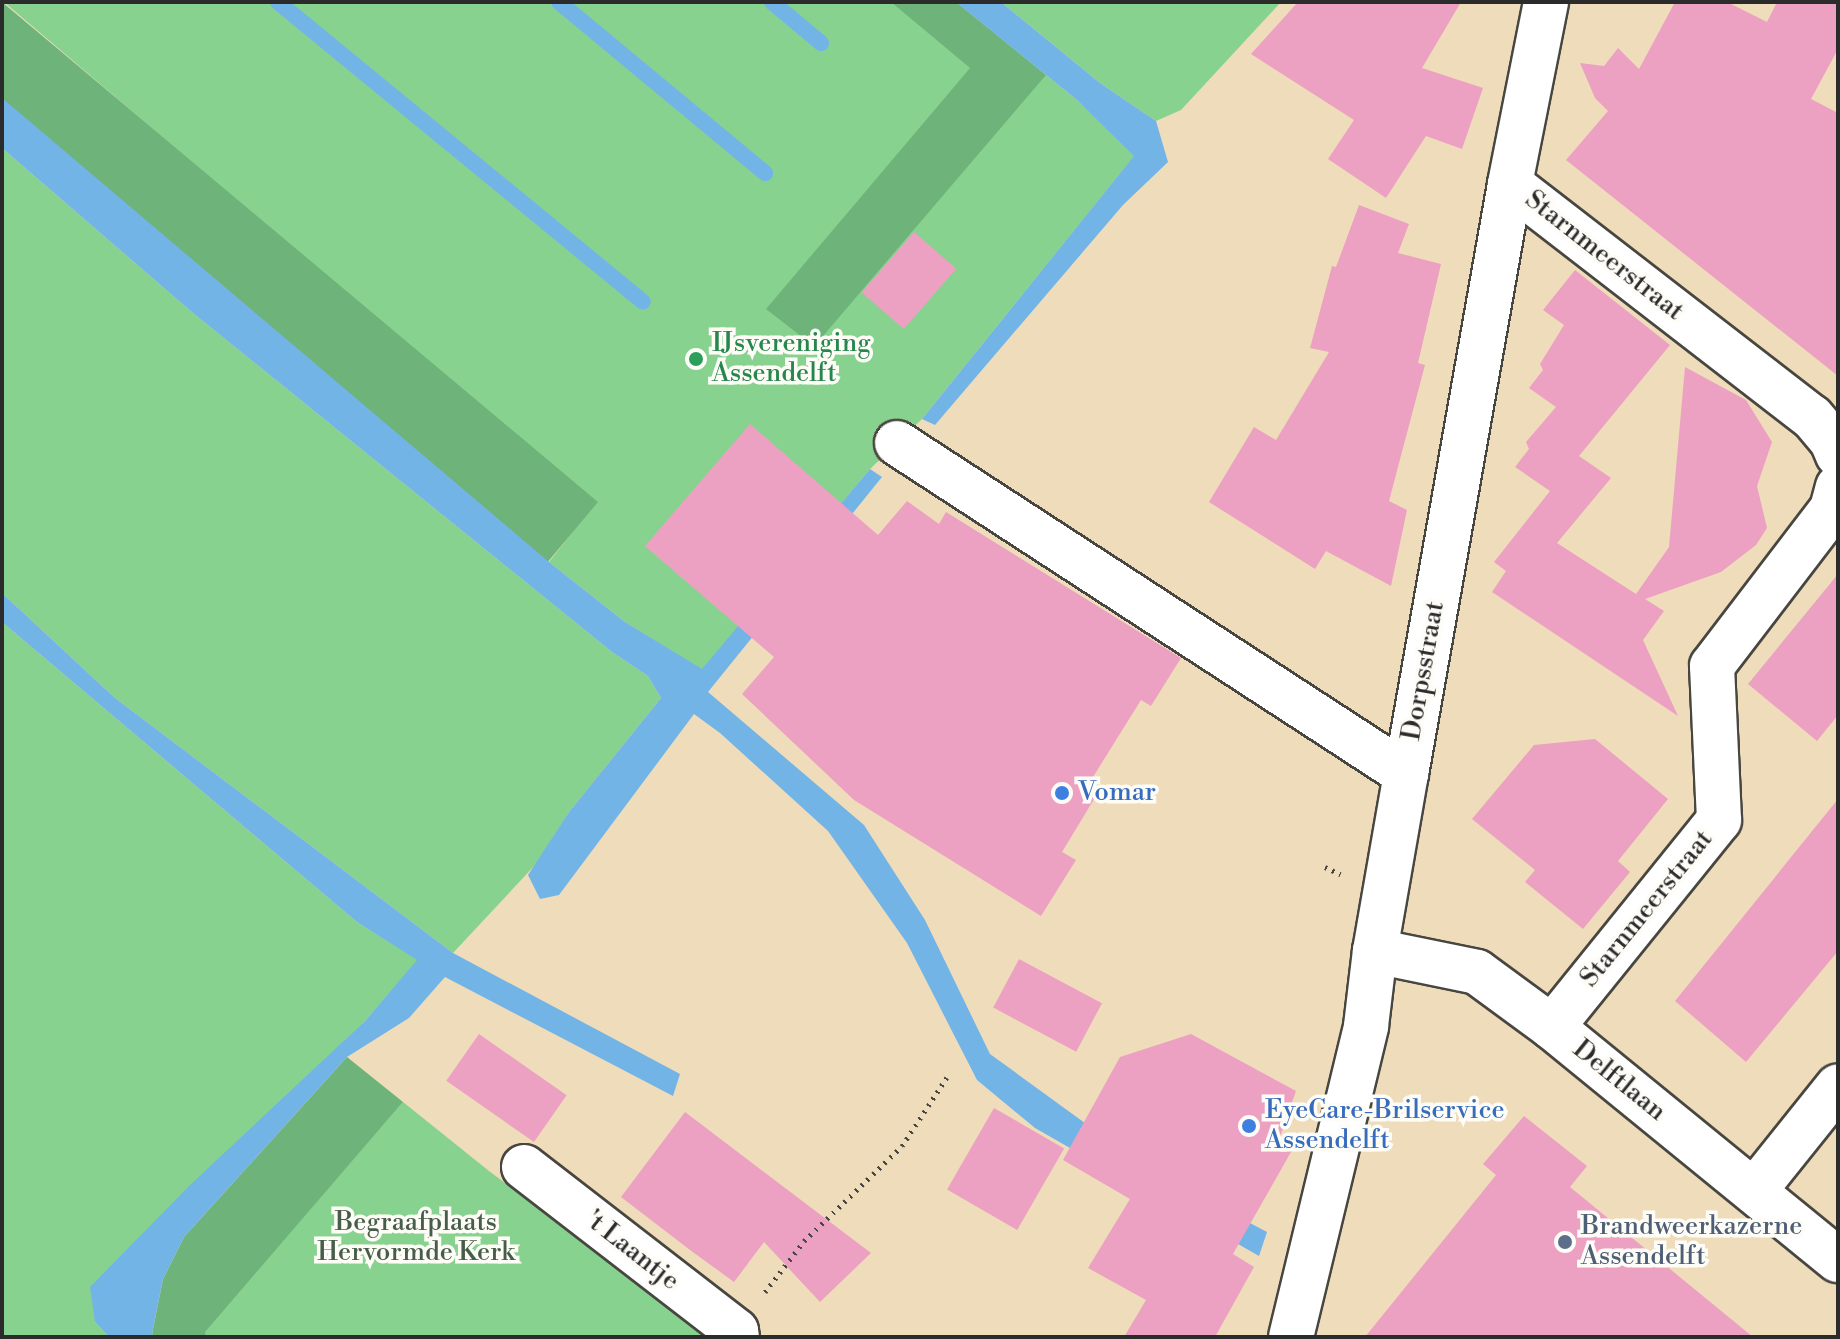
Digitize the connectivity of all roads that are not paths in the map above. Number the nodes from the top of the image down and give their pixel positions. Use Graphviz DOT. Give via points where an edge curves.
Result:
graph roads {
  1 [pos="1546,2"];
  2 [pos="1510,184"];
  3 [pos="897,443"];
  4 [pos="1838,455"];
  5 [pos="1838,487"];
  6 [pos="1406,774"];
  7 [pos="1375,951"];
  8 [pos="1552,1027"];
  9 [pos="1838,1086"];
  10 [pos="524,1167"];
  11 [pos="1754,1191"];
  12 [pos="1838,1260"];
  13 [pos="736,1334"];
  14 [pos="1291,1337"];
  1 -- 2 [label="street, Dorpsstraat"];
  2 -- 4 [label="street, Starnmeerstraat" via="1812,417"];
  2 -- 6 [label="street, Dorpsstraat"];
  3 -- 6 [label="street"];
  5 -- 8 [label="street, Starnmeerstraat" via="1832,509 1712,666 1719,820"];
  6 -- 7 [label="street, Dorpsstraat"];
  7 -- 8 [label="street, Delftlaan" via="1477,972"];
  7 -- 14 [label="street, Dorpsstraat" via="1366,1026"];
  8 -- 11 [label="street, Delftlaan"];
  9 -- 11 [label="street"];
  10 -- 13 [label="street, 't Laantje"];
  11 -- 12 [label="street, Delftlaan"];
}
